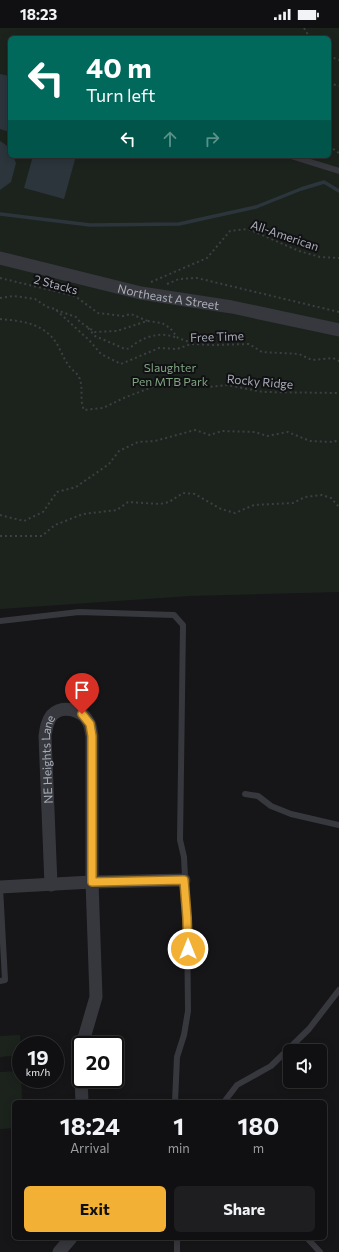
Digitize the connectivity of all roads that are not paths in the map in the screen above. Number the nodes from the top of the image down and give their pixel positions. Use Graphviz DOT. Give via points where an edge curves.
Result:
graph roads {
  1 [pos="297,158"];
  2 [pos="339,171"];
  3 [pos="0,258"];
  4 [pos="339,330"];
  5 [pos="0,621"];
  6 [pos="245,794"];
  7 [pos="339,825"];
  8 [pos="184,880"];
  9 [pos="92,882"];
  10 [pos="52,885"];
  11 [pos="0,887"];
  12 [pos="0,981"];
  13 [pos="339,990"];
  14 [pos="85,1036"];
  15 [pos="81,1088"];
  16 [pos="82,1100"];
  17 [pos="176,1100"];
  18 [pos="226,1100"];
  19 [pos="69,1240"];
  20 [pos="178,1240"];
  21 [pos="309,1240"];
  22 [pos="60,1252"];
  23 [pos="177,1252"];
  24 [pos="320,1252"];
  1 -- 2 [label="lane"];
  3 -- 4 [label="street, Northeast A Street" via="141,293 232,307"];
  5 -- 8 [label="lane" via="79,612 174,615 183,625 180,840 184,857"];
  6 -- 7 [label="lane" via="258,796 271,806 290,814"];
  8 -- 9 [label="street"];
  8 -- 17 [label="lane" via="188,1011 177,1057"];
  9 -- 10 [label="street"];
  9 -- 10 [label="street, NE Heights Lane" via="92,736 90,724 82,714 67,709 59,710 52,716 46,725 45,736"];
  9 -- 14 [label="street, NE Heights Lane" via="96,997"];
  10 -- 11 [label="street"];
  11 -- 12 [label="lane" via="5,980"];
  13 -- 18 [label="lane" via="309,1029 293,1045 271,1066 237,1085"];
  15 -- 16 [label="street"];
  19 -- 22 [label="street"];
  20 -- 23 [label="lane"];
  21 -- 24 [label="lane"];
}
